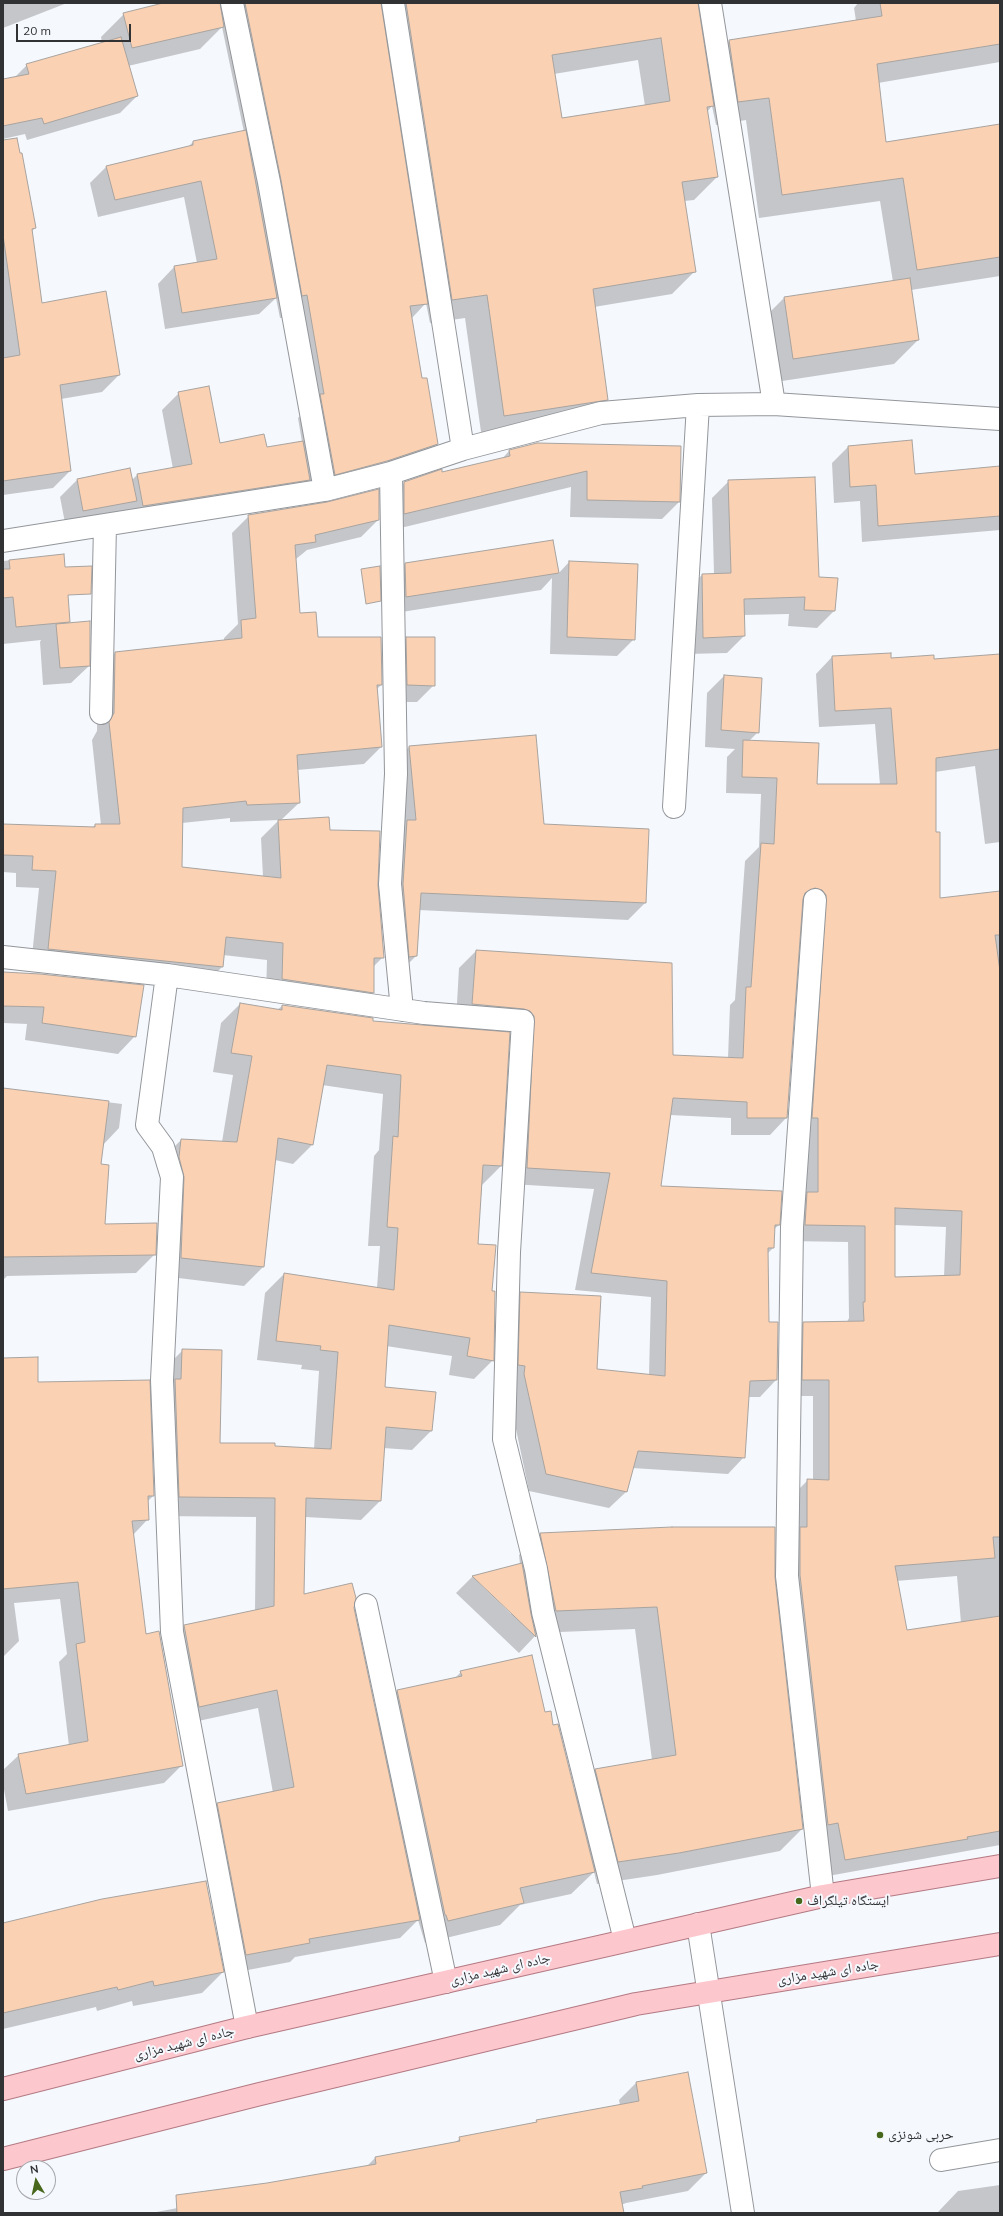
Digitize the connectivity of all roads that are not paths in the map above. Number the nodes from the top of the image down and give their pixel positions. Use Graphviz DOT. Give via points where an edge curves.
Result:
graph roads {
  1 [pos="232,3"];
  2 [pos="393,3"];
  3 [pos="710,3"];
  4 [pos="774,404"];
  5 [pos="698,405"];
  6 [pos="1000,419"];
  7 [pos="463,448"];
  8 [pos="391,474"];
  9 [pos="325,490"];
  10 [pos="105,524"];
  11 [pos="3,541"];
  12 [pos="101,713"];
  13 [pos="674,807"];
  14 [pos="815,900"];
  15 [pos="3,958"];
  16 [pos="167,975"];
  17 [pos="402,1010"];
  18 [pos="366,1605"];
  19 [pos="1000,1866"];
  20 [pos="823,1896"];
  21 [pos="698,1924"];
  22 [pos="625,1940"];
  23 [pos="1000,1944"];
  24 [pos="446,1982"];
  25 [pos="709,1991"];
  26 [pos="247,2027"];
  27 [pos="3,2089"];
  28 [pos="1000,2150"];
  29 [pos="3,2159"];
  30 [pos="941,2160"];
  31 [pos="743,2213"];
  1 -- 9 [label="street" via="269,182"];
  2 -- 7 [label="street"];
  3 -- 4 [label="street"];
  4 -- 5 [label="street"];
  4 -- 6 [label="street"];
  5 -- 7 [label="street" via="601,412"];
  5 -- 13 [label="street"];
  7 -- 8 [label="street"];
  8 -- 9 [label="street"];
  8 -- 17 [label="street" via="396,774 390,884"];
  9 -- 10 [label="street"];
  10 -- 11 [label="street"];
  10 -- 12 [label="street"];
  14 -- 20 [label="street" via="792,1227 787,1576"];
  15 -- 16 [label="street"];
  16 -- 17 [label="street"];
  16 -- 26 [label="street" via="147,1125 163,1147 172,1177 162,1380 172,1632"];
  17 -- 22 [label="street" via="523,1021 509,1252 504,1438 536,1569 543,1612"];
  18 -- 24 [label="street"];
  19 -- 20 [label="main road, جاده ای شهید مزاری"];
  20 -- 21 [label="main road, جاده ای شهید مزاری"];
  21 -- 22 [label="main road, جاده ای شهید مزاری"];
  21 -- 25 [label="street"];
  22 -- 24 [label="main road, جاده ای شهید مزاری"];
  23 -- 25 [label="main road, جاده ای شهید مزاری"];
  24 -- 26 [label="main road, جاده ای شهید مزاری"];
  25 -- 29 [label="main road, جاده ای شهید مزاری" via="636,2004 260,2094"];
  25 -- 31 [label="street"];
  26 -- 27 [label="main road, جاده ای شهید مزاری"];
  28 -- 30 [label="street"];
}
